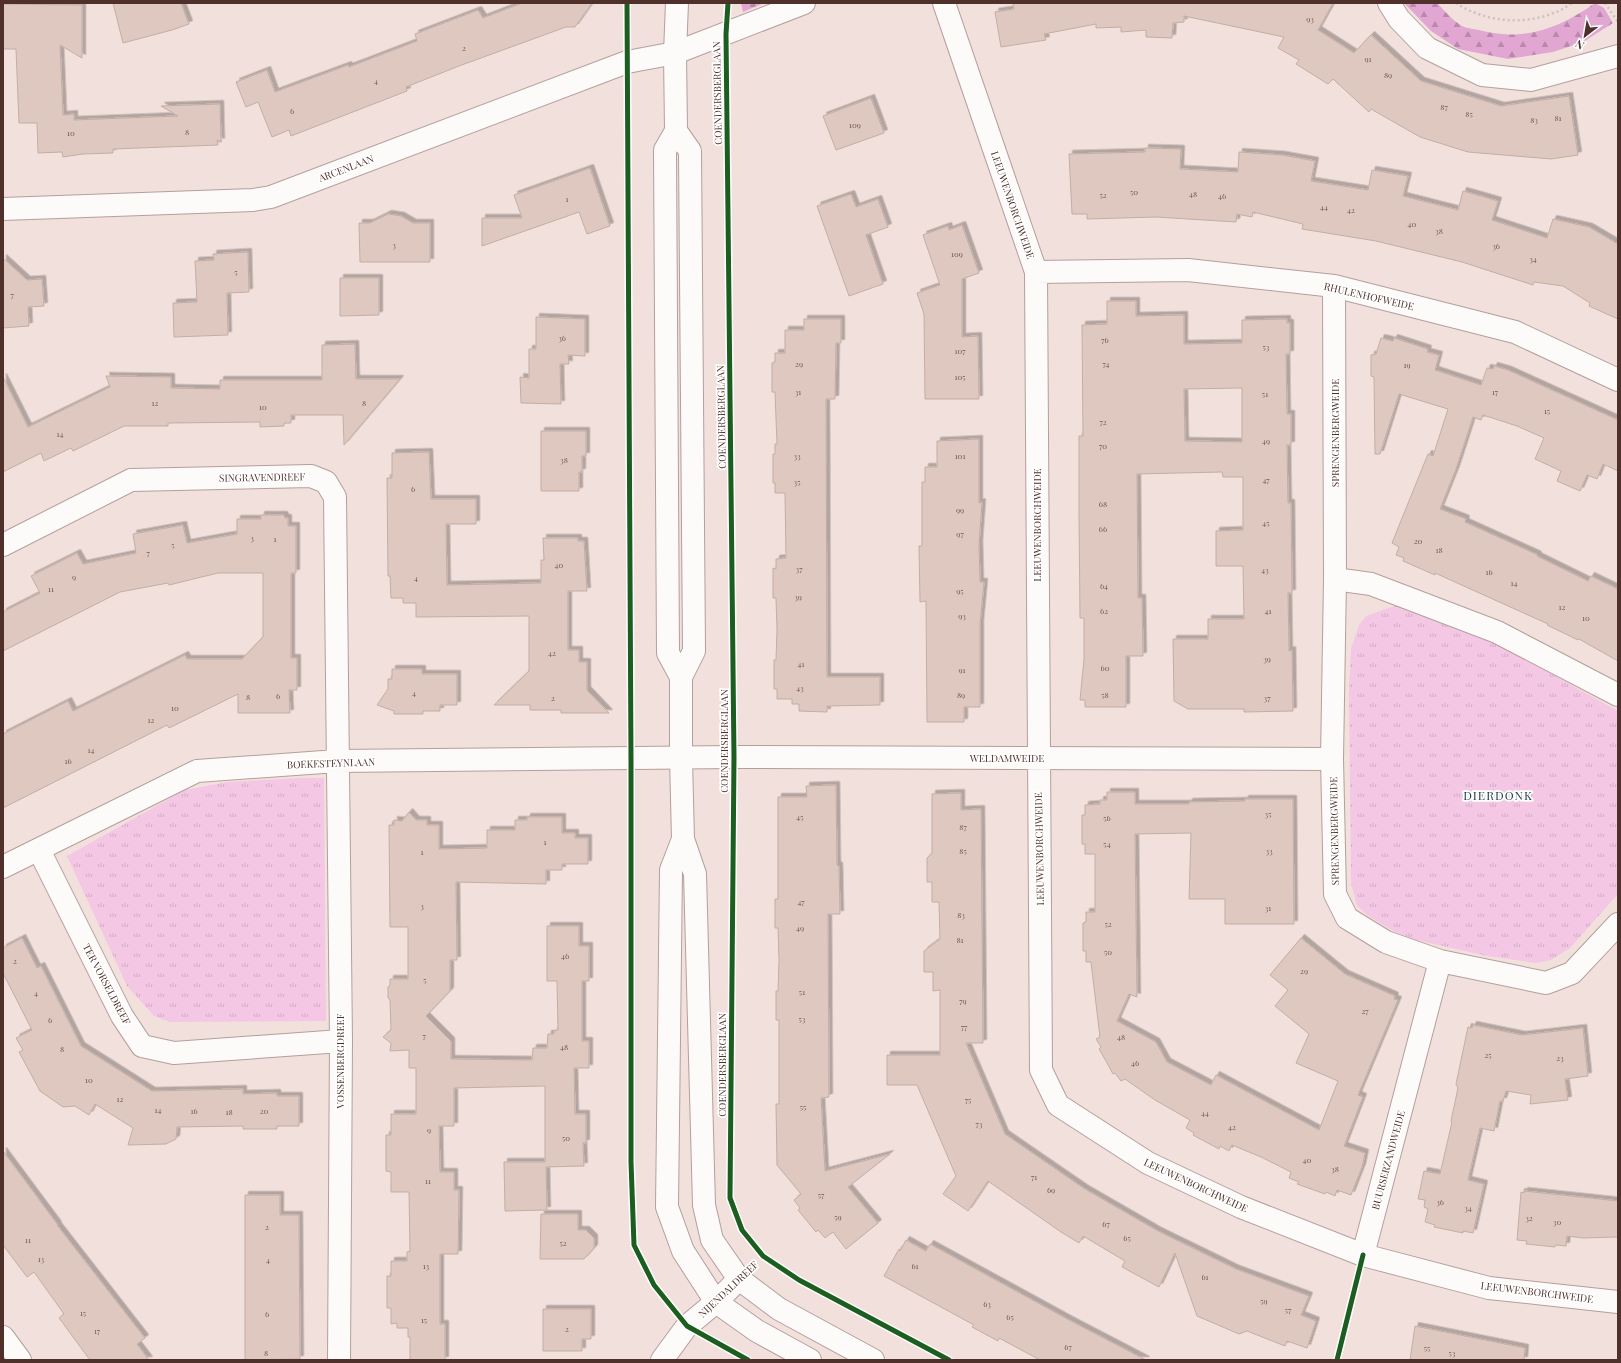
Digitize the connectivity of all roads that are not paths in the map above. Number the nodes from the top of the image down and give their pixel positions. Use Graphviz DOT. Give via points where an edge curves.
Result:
graph roads {
  1 [pos="677,3"];
  2 [pos="804,3"];
  3 [pos="944,3"];
  4 [pos="1389,3"];
  5 [pos="675,53"];
  6 [pos="1618,56"];
  7 [pos="3,209"];
  8 [pos="1036,272"];
  9 [pos="1334,286"];
  10 [pos="1618,380"];
  11 [pos="3,545"];
  12 [pos="1335,579"];
  13 [pos="1618,695"];
  14 [pos="1038,758"];
  15 [pos="682,759"];
  16 [pos="1332,760"];
  17 [pos="337,762"];
  18 [pos="683,839"];
  19 [pos="39,850"];
  20 [pos="3,867"];
  21 [pos="1618,924"];
  22 [pos="1440,961"];
  23 [pos="341,1041"];
  24 [pos="1363,1255"];
  25 [pos="739,1279"];
  26 [pos="716,1302"];
  27 [pos="1618,1302"];
  28 [pos="3,1337"];
  29 [pos="20,1360"];
  30 [pos="339,1360"];
  31 [pos="662,1360"];
  32 [pos="810,1360"];
  33 [pos="873,1360"];
  1 -- 5 [label="street, COENDERSBERGLAAN"];
  2 -- 5 [label="street, ARCENLAAN"];
  3 -- 8 [label="street, LEEUWENBORCHWEIDE"];
  4 -- 6 [label="street" via="1399,19 1427,48 1482,75 1531,80"];
  5 -- 7 [label="street, ARCENLAAN" via="627,62 271,197 252,200"];
  5 -- 15 [label="street, COENDERSBERGLAAN" via="676,131 665,150 668,653 681,678"];
  8 -- 9 [label="street, RHULENHOFWEIDE" via="1188,270"];
  8 -- 14 [label="street, LEEUWENBORCHWEIDE"];
  9 -- 10 [label="street, RHULENHOFWEIDE" via="1515,332"];
  9 -- 12 [label="street, SPRENGENBERGWEIDE"];
  11 -- 17 [label="street, SINGRAVENDREEF" via="131,480 311,476 326,482 335,497"];
  12 -- 13 [label="street" via="1371,584 1497,632"];
  12 -- 16 [label="street, SPRENGENBERGWEIDE"];
  14 -- 15 [label="street, WELDAMWEIDE"];
  14 -- 16 [label="street, WELDAMWEIDE"];
  14 -- 24 [label="street, LEEUWENBORCHWEIDE" via="1041,1070 1058,1105 1148,1163 1242,1207"];
  15 -- 17 [label="street, BOEKESTEYNLAAN"];
  15 -- 18 [label="street, COENDERSBERGLAAN"];
  16 -- 22 [label="street, SPRENGENBERGWEIDE" via="1335,894 1347,918 1386,942"];
  17 -- 19 [label="street, BOEKESTEYNLAAN" via="197,771"];
  17 -- 23 [label="street, VOSSENBERGDREEF"];
  18 -- 25 [label="street, COENDERSBERGLAAN" via="695,874 704,1205 712,1240"];
  18 -- 26 [label="street, COENDERSBERGLAAN" via="671,870 667,1207 683,1251"];
  19 -- 20 [label="street, BOEKESTEYNLAAN"];
  19 -- 23 [label="street, TER VORSELDREEF" via="122,1016 142,1046 174,1053"];
  21 -- 22 [label="street, SPRENGENBERGWEIDE" via="1572,973 1546,983"];
  22 -- 24 [label="street, BUURSERZANDWEIDE"];
  23 -- 30 [label="street, VOSSENBERGDREEF"];
  24 -- 27 [label="street, LEEUWENBORCHWEIDE" via="1489,1288"];
  25 -- 26 [label="street, NIJENDALDREEF"];
  25 -- 33 [label="street, COENDERSBERGLAAN" via="779,1309"];
  26 -- 31 [label="street, NIJENDALDREEF" via="687,1326"];
  26 -- 32 [label="street, COENDERSBERGLAAN" via="757,1331"];
  28 -- 29 [label="street"];
}
